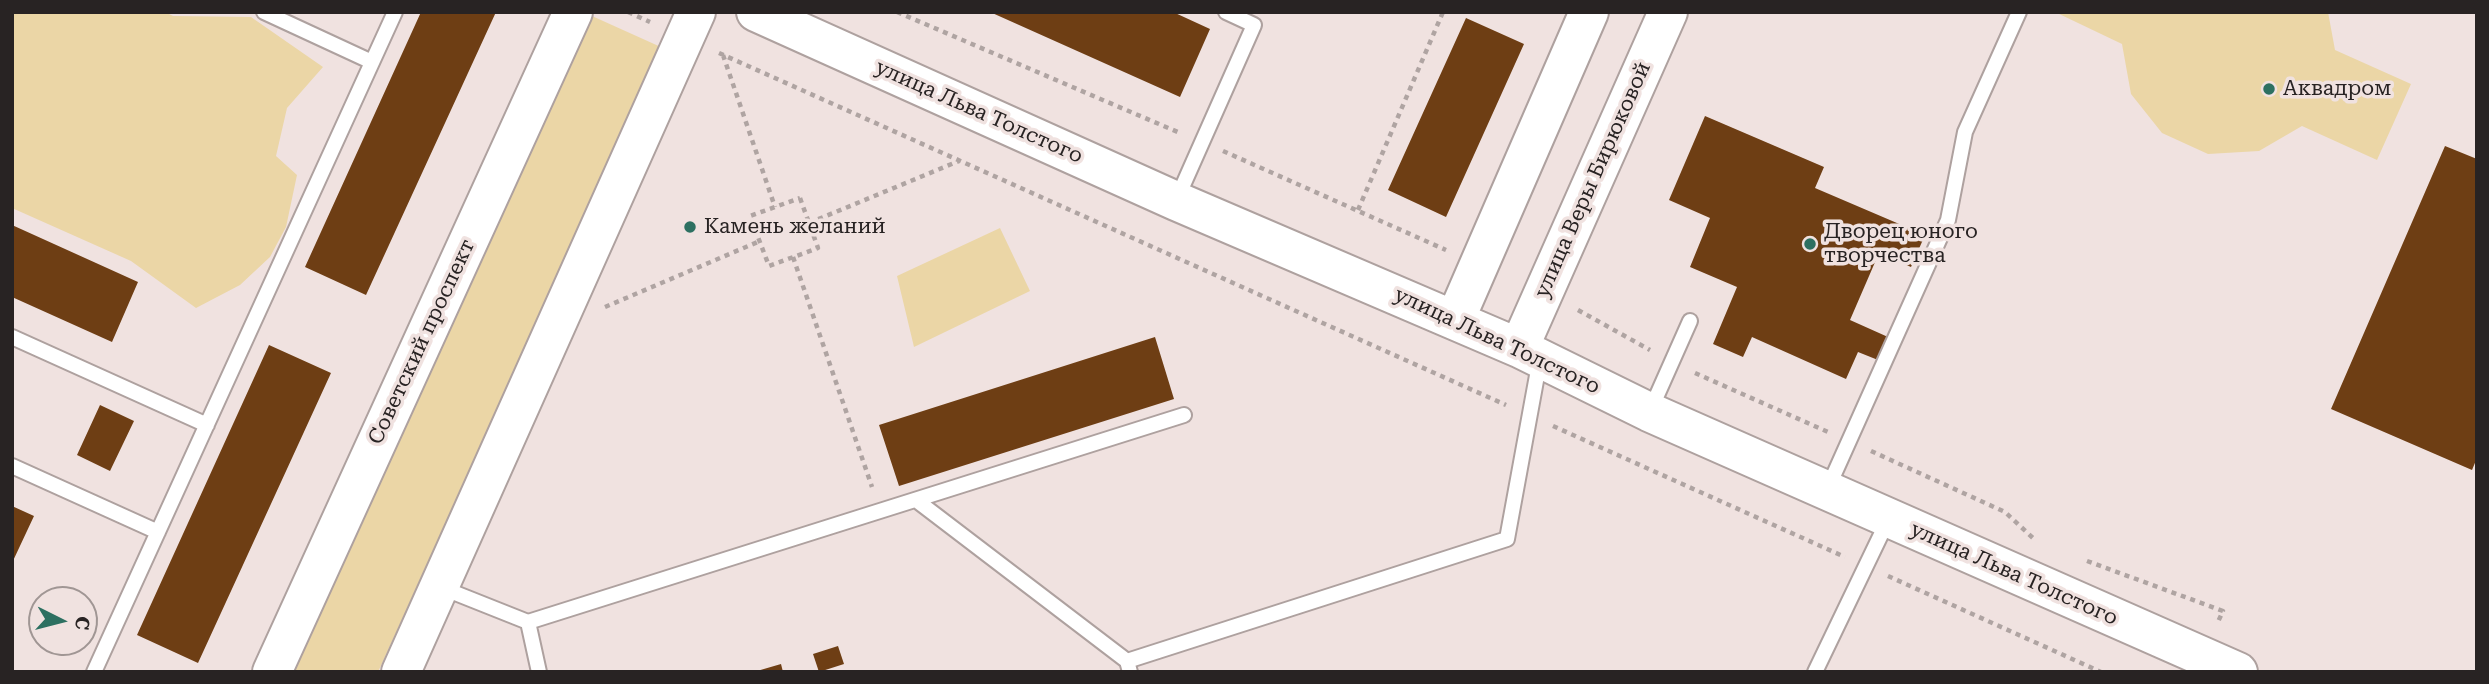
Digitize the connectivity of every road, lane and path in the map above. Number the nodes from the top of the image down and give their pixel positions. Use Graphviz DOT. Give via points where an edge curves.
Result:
graph roads {
  1 [pos="264,12"];
  2 [pos="395,12"];
  3 [pos="573,12"];
  4 [pos="628,12"];
  5 [pos="756,12"];
  6 [pos="1226,12"];
  7 [pos="1443,12"];
  8 [pos="1589,12"];
  9 [pos="1668,12"];
  10 [pos="2019,12"];
  11 [pos="690,25"];
  12 [pos="723,55"];
  13 [pos="373,62"];
  14 [pos="960,161"];
  15 [pos="1176,201"];
  16 [pos="775,207"];
  17 [pos="1357,210"];
  18 [pos="809,222"];
  19 [pos="760,241"];
  20 [pos="793,257"];
  21 [pos="594,312"];
  22 [pos="1455,320"];
  23 [pos="1690,321"];
  24 [pos="12,337"];
  25 [pos="1530,353"];
  26 [pos="1649,412"];
  27 [pos="1184,415"];
  28 [pos="1530,416"];
  29 [pos="207,425"];
  30 [pos="12,466"];
  31 [pos="1827,491"];
  32 [pos="916,500"];
  33 [pos="880,511"];
  34 [pos="2006,512"];
  35 [pos="1888,519"];
  36 [pos="158,532"];
  37 [pos="2039,543"];
  38 [pos="2076,557"];
  39 [pos="1866,566"];
  40 [pos="439,587"];
  41 [pos="2223,611"];
  42 [pos="528,622"];
  43 [pos="1129,667"];
  44 [pos="94,672"];
  45 [pos="272,672"];
  46 [pos="401,672"];
  47 [pos="539,672"];
  48 [pos="1815,672"];
  49 [pos="2101,672"];
  50 [pos="2238,672"];
  1 -- 13 [label="lane"];
  2 -- 13 [label="lane"];
  3 -- 45 [label="street, Советский проспект"];
  4 -- 11 [label="path"];
  5 -- 15 [label="street, улица Льва Толстого"];
  6 -- 15 [label="lane" via="1254,25"];
  7 -- 17 [label="path"];
  8 -- 22 [label="street"];
  9 -- 25 [label="street, улица Веры Бирюковой"];
  10 -- 31 [label="lane" via="1965,132 1948,220"];
  11 -- 12 [label="path"];
  11 -- 40 [label="street"];
  12 -- 14 [label="path"];
  12 -- 16 [label="path"];
  13 -- 29 [label="lane"];
  14 -- 18 [label="path"];
  14 -- 28 [label="path"];
  15 -- 22 [label="street, улица Льва Толстого"];
  16 -- 18 [label="path" via="800,198"];
  16 -- 19 [label="path" via="750,216"];
  18 -- 20 [label="path" via="818,248"];
  19 -- 20 [label="path" via="769,266"];
  19 -- 21 [label="path"];
  20 -- 33 [label="path"];
  22 -- 25 [label="street, улица Льва Толстого"];
  23 -- 26 [label="lane"];
  24 -- 29 [label="lane"];
  25 -- 26 [label="street, улица Льва Толстого"];
  25 -- 28 [label="lane"];
  26 -- 31 [label="street, улица Льва Толстого"];
  27 -- 32 [label="lane"];
  28 -- 39 [label="path"];
  28 -- 43 [label="lane" via="1507,539"];
  29 -- 36 [label="lane"];
  30 -- 36 [label="lane"];
  31 -- 35 [label="street, улица Льва Толстого"];
  32 -- 33 [label="lane"];
  32 -- 43 [label="lane"];
  33 -- 42 [label="lane"];
  34 -- 37 [label="path"];
  35 -- 39 [label="lane"];
  35 -- 50 [label="street, улица Льва Толстого"];
  36 -- 44 [label="lane"];
  38 -- 41 [label="path"];
  39 -- 48 [label="lane"];
  39 -- 49 [label="path"];
  40 -- 42 [label="lane"];
  40 -- 46 [label="street"];
  42 -- 47 [label="lane"];
}
